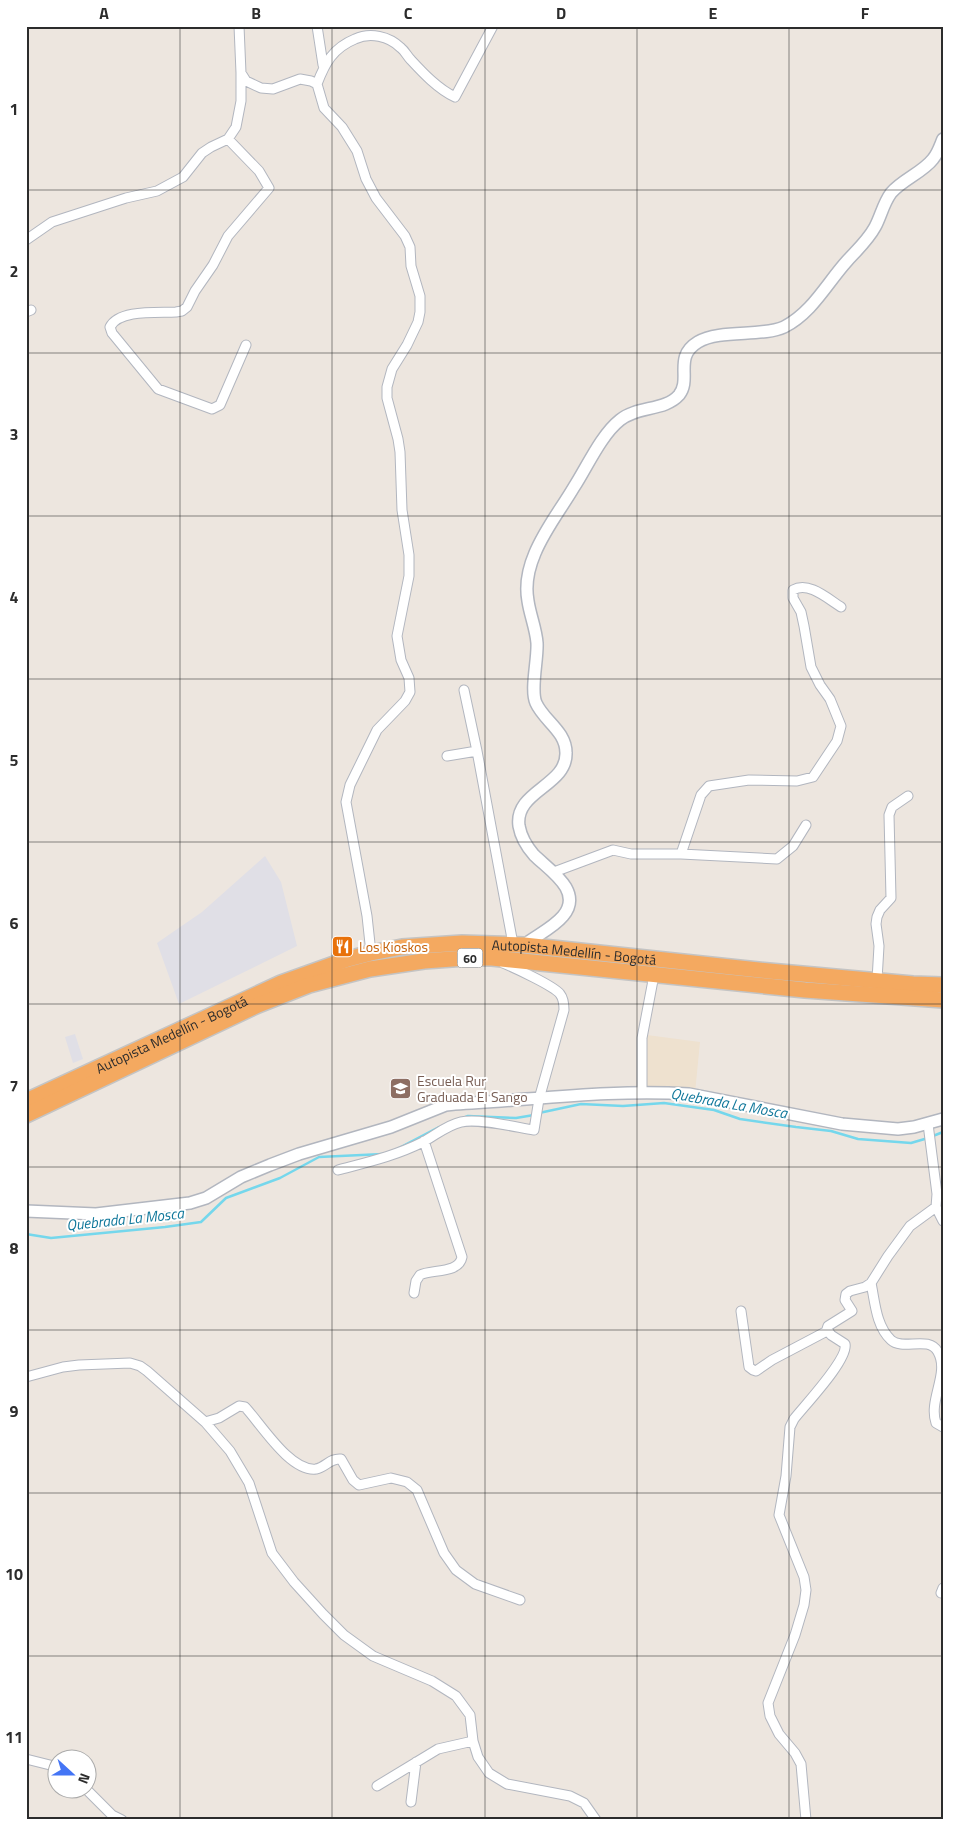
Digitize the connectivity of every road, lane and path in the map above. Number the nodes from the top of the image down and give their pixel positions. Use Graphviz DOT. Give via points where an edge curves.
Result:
graph roads {
  1 [pos="239,26"];
  2 [pos="317,26"];
  3 [pos="493,26"];
  4 [pos="324,66"];
  5 [pos="241,73"];
  6 [pos="317,84"];
  7 [pos="228,139"];
  8 [pos="943,139"];
  9 [pos="26,240"];
  10 [pos="246,345"];
  11 [pos="840,607"];
  12 [pos="464,690"];
  13 [pos="476,751"];
  14 [pos="447,756"];
  15 [pos="908,796"];
  16 [pos="806,825"];
  17 [pos="681,854"];
  18 [pos="554,872"];
  19 [pos="518,944"];
  20 [pos="371,952"];
  21 [pos="492,958"];
  22 [pos="654,975"];
  23 [pos="877,980"];
  24 [pos="943,985"];
  25 [pos="943,1000"];
  26 [pos="642,1094"];
  27 [pos="26,1101"];
  28 [pos="538,1105"];
  29 [pos="26,1115"];
  30 [pos="943,1119"];
  31 [pos="928,1128"];
  32 [pos="424,1141"];
  33 [pos="338,1170"];
  34 [pos="936,1207"];
  35 [pos="26,1211"];
  36 [pos="943,1220"];
  37 [pos="871,1283"];
  38 [pos="414,1292"];
  39 [pos="741,1311"];
  40 [pos="827,1331"];
  41 [pos="26,1377"];
  42 [pos="204,1422"];
  43 [pos="943,1427"];
  44 [pos="520,1600"];
  45 [pos="473,1741"];
  46 [pos="26,1758"];
  47 [pos="416,1762"];
  48 [pos="48,1764"];
  49 [pos="377,1786"];
  50 [pos="95,1798"];
  51 [pos="411,1802"];
  52 [pos="122,1820"];
  53 [pos="596,1820"];
  54 [pos="806,1820"];
  1 -- 5 [label="street"];
  2 -- 4 [label="street"];
  3 -- 4 [label="street" via="455,97 445,92 401,47 381,36 359,37 348,42 331,54"];
  4 -- 6 [label="street"];
  5 -- 6 [label="street" via="246,81 261,88 273,89 300,79"];
  5 -- 7 [label="street" via="240,112"];
  6 -- 20 [label="street" via="324,108 358,151 366,179 376,198 405,236 420,296 418,322 392,370 387,387 400,452 409,555 409,576 397,636 410,692 377,730 350,785 346,802"];
  7 -- 9 [label="street" via="202,153 183,177 167,187 52,222"];
  7 -- 10 [label="street" via="259,171 269,188 228,236 187,307 176,312 130,314 113,322 110,327 158,389 212,409 220,405"];
  8 -- 18 [label="street" via="932,161 888,197 876,227 796,320 778,330 707,338 689,350 685,358 682,392 669,403 629,414 610,429 547,530 535,553 527,586 537,642 534,697 541,713 560,734 567,755 563,769 525,803 519,816 525,843"];
  11 -- 17 [label="street" via="814,590 805,587 793,590 793,598 801,612 811,667 841,726 837,741 816,774 808,780 749,780 708,786 701,795"];
  12 -- 13 [label="street"];
  13 -- 14 [label="street"];
  13 -- 19 [label="street"];
  15 -- 23 [label="street" via="892,807 889,815 891,898 877,917"];
  16 -- 17 [label="street" via="793,846 777,859"];
  17 -- 18 [label="street" via="632,854 613,850"];
  18 -- 19 [label="street" via="568,891 569,903 564,915 552,927"];
  19 -- 20 [label="highway, Autopista Medellín - Bogotá / 60" via="432,944"];
  19 -- 23 [label="highway, Autopista Medellín - Bogotá / 60"];
  20 -- 27 [label="highway, Autopista Medellín - Bogotá / 60" via="281,983"];
  21 -- 22 [label="highway, Autopista Medellín - Bogotá / 60"];
  21 -- 28 [label="street" via="550,987 563,1000 564,1010"];
  21 -- 29 [label="highway, Autopista Medellín - Bogotá / 60" via="433,960 370,969 309,985 276,997"];
  22 -- 25 [label="highway, Autopista Medellín - Bogotá / 60"];
  22 -- 26 [label="street" via="642,1038"];
  23 -- 24 [label="highway, Autopista Medellín - Bogotá / 60"];
  26 -- 28 [label="street" via="603,1094"];
  26 -- 31 [label="street" via="690,1094 842,1124"];
  28 -- 32 [label="street" via="534,1130 476,1121 460,1122"];
  28 -- 35 [label="street" via="446,1105 391,1127 270,1165 190,1203 96,1214"];
  30 -- 31 [label="street"];
  31 -- 34 [label="street"];
  32 -- 33 [label="street" via="387,1158"];
  32 -- 38 [label="street" via="462,1257 456,1265 420,1275"];
  34 -- 36 [label="street"];
  34 -- 37 [label="street" via="910,1226"];
  37 -- 40 [label="street" via="846,1294 845,1300 852,1311 828,1326"];
  37 -- 43 [label="street" via="878,1317 892,1341 897,1344 928,1344 936,1348 942,1364 934,1414 936,1423"];
  39 -- 40 [label="street" via="749,1367 756,1371"];
  40 -- 54 [label="street" via="845,1344 845,1352 790,1428 779,1515 804,1577 806,1590 795,1635 768,1703 779,1734 801,1764"];
  41 -- 42 [label="street" via="63,1367 130,1363 147,1371"];
  42 -- 44 [label="street" via="245,1406 270,1438 298,1465 316,1469 341,1459 359,1485 391,1478 407,1482 417,1490 444,1553 456,1570 475,1584"];
  42 -- 45 [label="street" via="230,1451 249,1483 272,1553 294,1582 344,1634 373,1656 432,1681 456,1696 470,1716"];
  45 -- 47 [label="street" via="438,1749"];
  45 -- 53 [label="street" via="488,1773 507,1784 570,1796 584,1803"];
  46 -- 48 [label="street"];
  47 -- 49 [label="street"];
  47 -- 51 [label="street"];
  50 -- 52 [label="street"];
}
